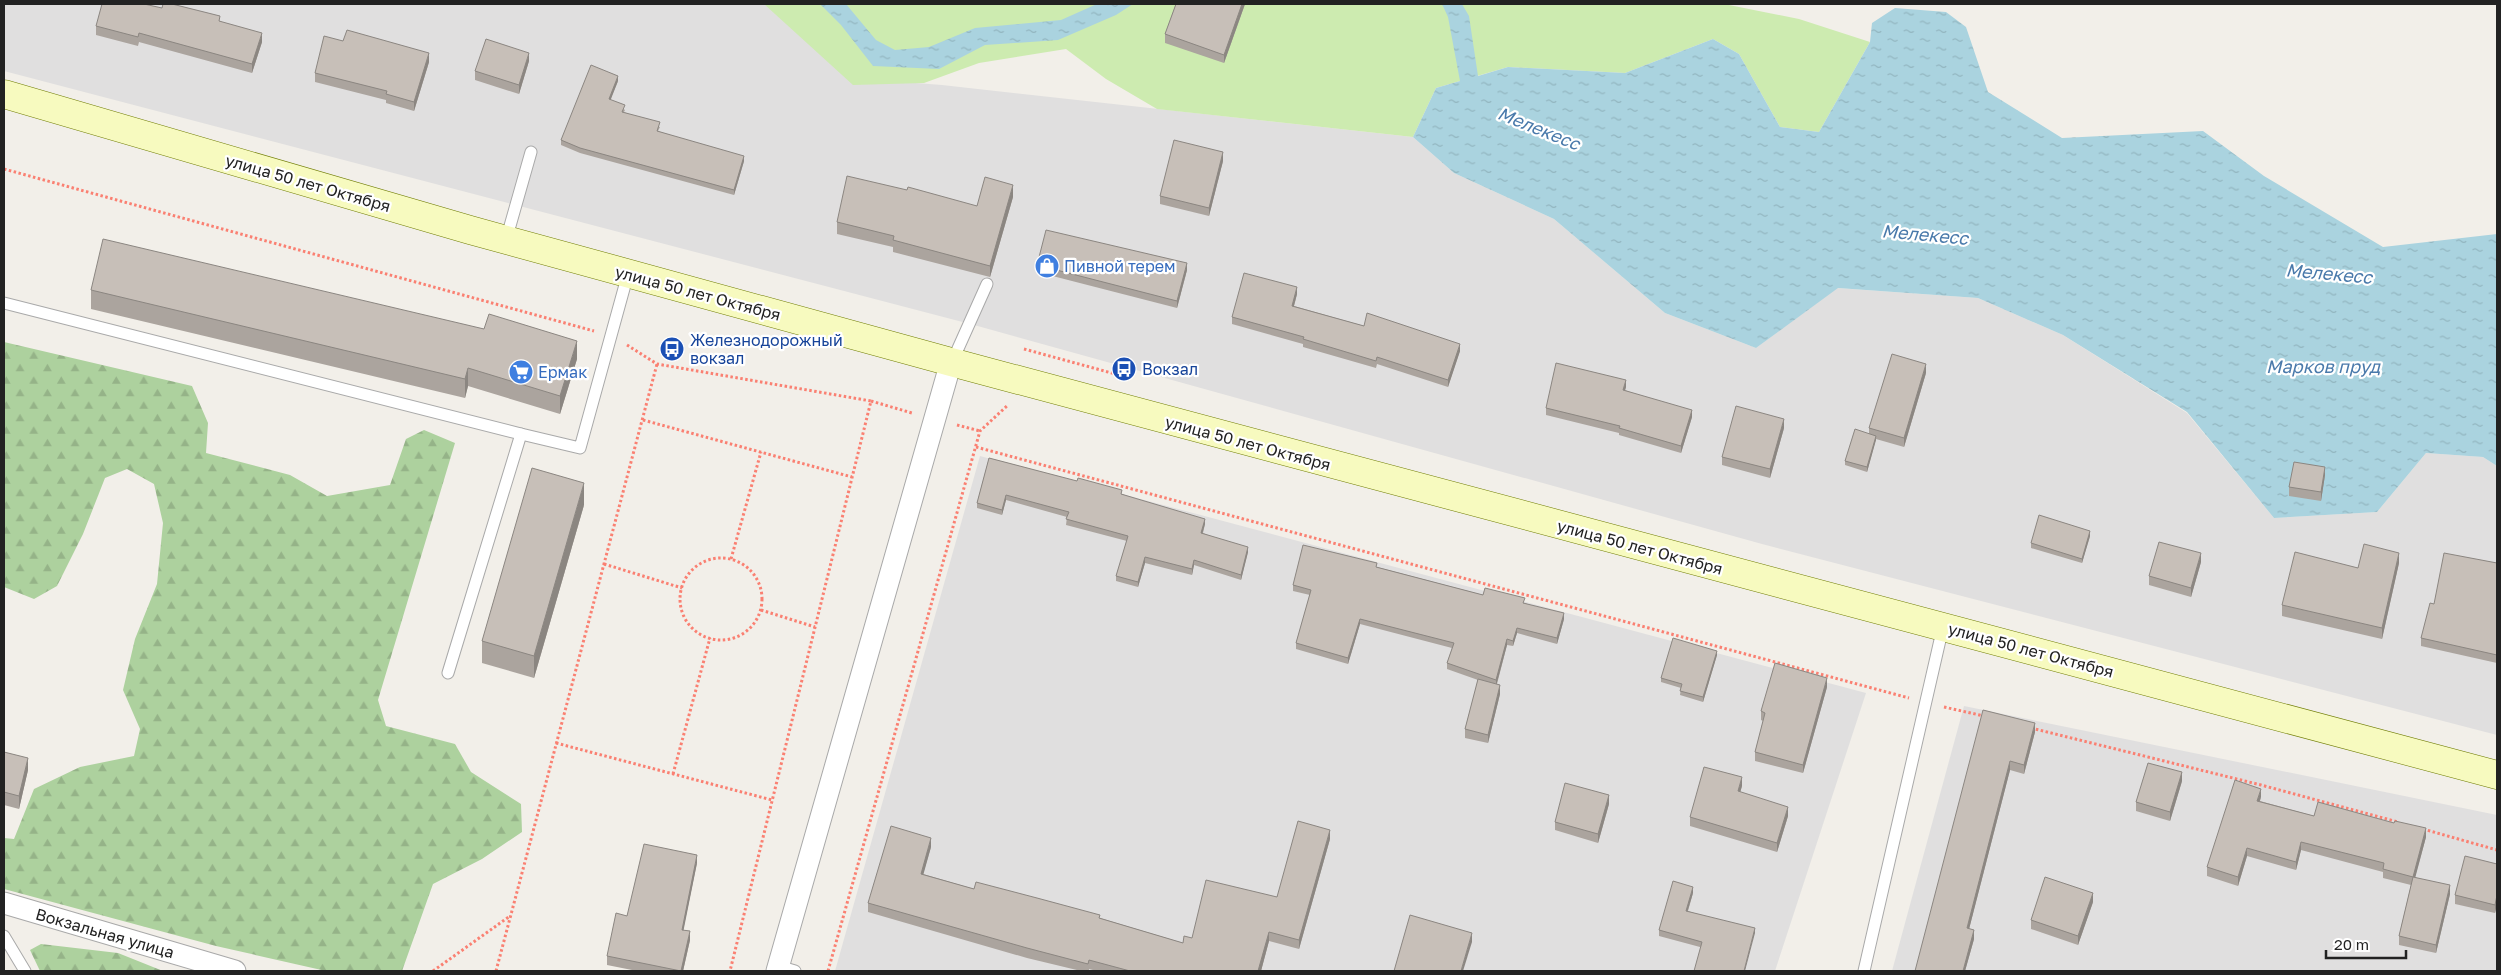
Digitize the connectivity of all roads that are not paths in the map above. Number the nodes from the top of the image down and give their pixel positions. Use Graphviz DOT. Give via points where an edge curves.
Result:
graph roads {
  1 [pos="4,94"];
  2 [pos="531,152"];
  3 [pos="506,240"];
  4 [pos="628,274"];
  5 [pos="987,284"];
  6 [pos="4,304"];
  7 [pos="951,362"];
  8 [pos="521,434"];
  9 [pos="1943,627"];
  10 [pos="448,672"];
  11 [pos="2497,775"];
  12 [pos="4,903"];
  13 [pos="4,936"];
  14 [pos="783,970"];
  15 [pos="25,971"];
  16 [pos="235,971"];
  17 [pos="1864,971"];
  1 -- 3 [label="main road, улица 50 лет Октября"];
  2 -- 3 [label="lane"];
  3 -- 4 [label="main road, улица 50 лет Октября"];
  4 -- 7 [label="main road, улица 50 лет Октября"];
  4 -- 8 [label="lane" via="580,448"];
  5 -- 7 [label="lane"];
  6 -- 8 [label="lane"];
  7 -- 9 [label="main road, улица 50 лет Октября"];
  7 -- 14 [label="street"];
  8 -- 10 [label="lane"];
  9 -- 11 [label="main road, улица 50 лет Октября"];
  9 -- 17 [label="lane"];
  12 -- 16 [label="street, Вокзальная улица"];
  13 -- 15 [label="lane"];
}
